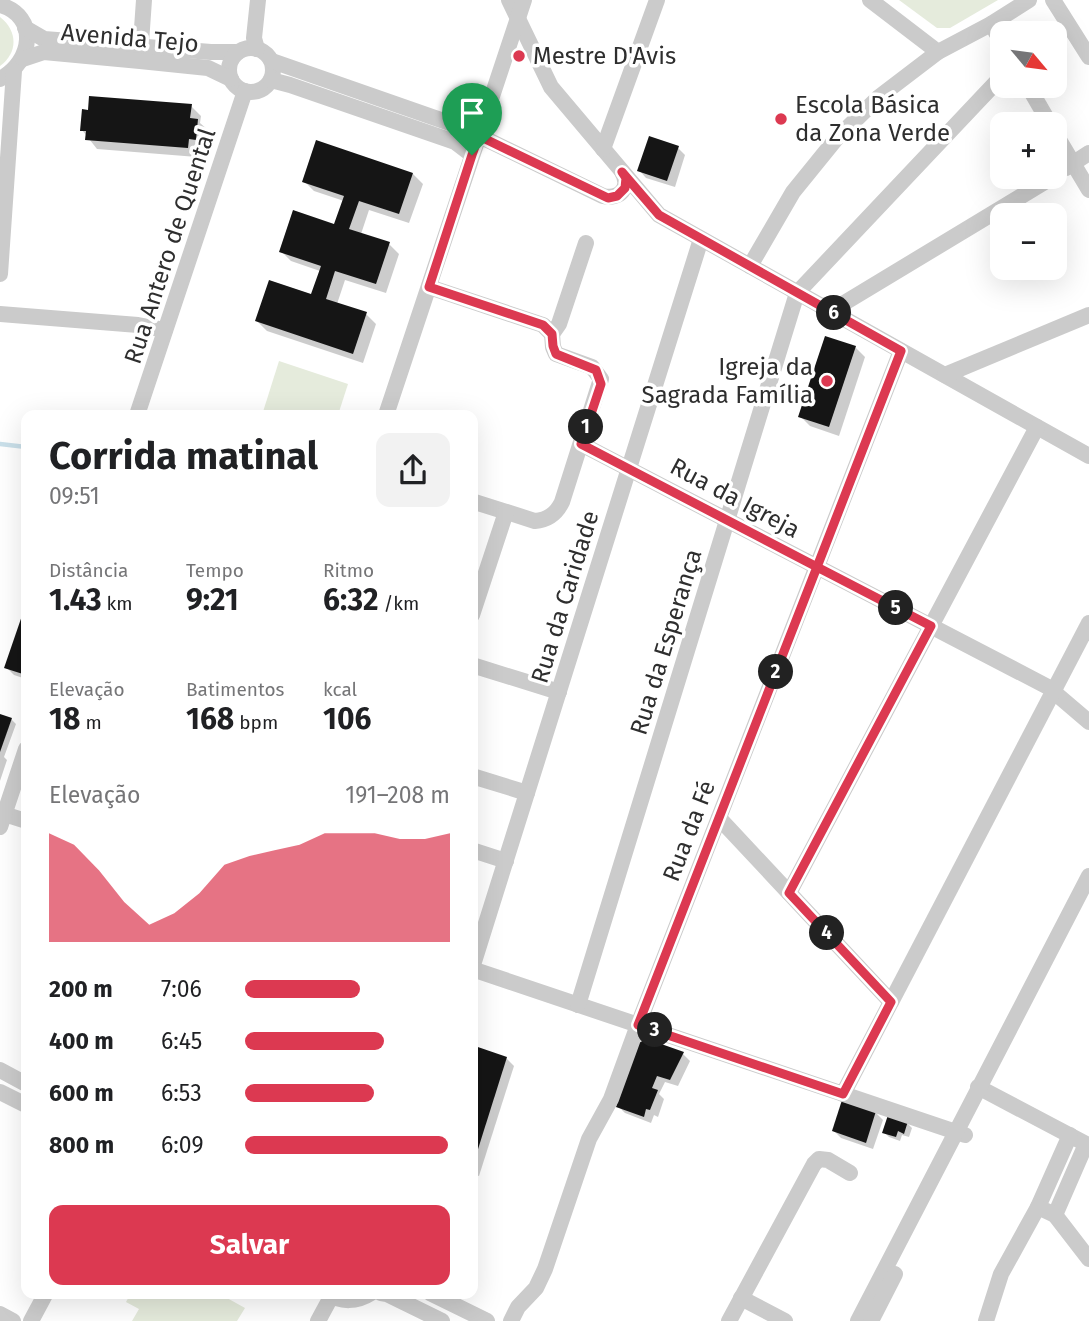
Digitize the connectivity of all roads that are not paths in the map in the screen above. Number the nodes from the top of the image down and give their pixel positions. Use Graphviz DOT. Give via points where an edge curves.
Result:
graph roads {
  1 [pos="144,0"];
  2 [pos="258,0"];
  3 [pos="509,0"];
  4 [pos="524,0"];
  5 [pos="657,0"];
  6 [pos="870,0"];
  7 [pos="1029,0"];
  8 [pos="1053,0"];
  9 [pos="0,5"];
  10 [pos="21,15"];
  11 [pos="518,19"];
  12 [pos="996,21"];
  13 [pos="990,25"];
  14 [pos="257,49"];
  15 [pos="238,52"];
  16 [pos="938,52"];
  17 [pos="140,53"];
  18 [pos="1089,57"];
  19 [pos="272,61"];
  20 [pos="13,70"];
  21 [pos="231,79"];
  22 [pos="271,80"];
  23 [pos="990,89"];
  24 [pos="245,91"];
  25 [pos="479,136"];
  26 [pos="603,149"];
  27 [pos="1089,153"];
  28 [pos="1067,154"];
  29 [pos="472,155"];
  30 [pos="1073,164"];
  31 [pos="1067,168"];
  32 [pos="622,172"];
  33 [pos="1033,189"];
  34 [pos="1089,190"];
  35 [pos="701,239"];
  36 [pos="586,243"];
  37 [pos="750,266"];
  38 [pos="0,274"];
  39 [pos="429,287"];
  40 [pos="797,293"];
  41 [pos="831,312"];
  42 [pos="0,314"];
  43 [pos="1089,315"];
  44 [pos="165,330"];
  45 [pos="552,334"];
  46 [pos="901,351"];
  47 [pos="944,375"];
  48 [pos="139,410"];
  49 [pos="389,410"];
  50 [pos="1037,427"];
  51 [pos="581,444"];
  52 [pos="1089,456"];
  53 [pos="629,469"];
  54 [pos="478,503"];
  55 [pos="506,512"];
  56 [pos="727,520"];
  57 [pos="817,567"];
  58 [pos="478,597"];
  59 [pos="1089,622"];
  60 [pos="931,626"];
  61 [pos="478,667"];
  62 [pos="1053,691"];
  63 [pos="559,692"];
  64 [pos="1089,722"];
  65 [pos="21,763"];
  66 [pos="478,778"];
  67 [pos="527,793"];
  68 [pos="719,818"];
  69 [pos="2,820"];
  70 [pos="21,821"];
  71 [pos="478,852"];
  72 [pos="506,861"];
  73 [pos="1089,876"];
  74 [pos="789,893"];
  75 [pos="1089,898"];
  76 [pos="478,949"];
  77 [pos="478,970"];
  78 [pos="891,1002"];
  79 [pos="578,1004"];
  80 [pos="638,1025"];
  81 [pos="0,1070"];
  82 [pos="21,1081"];
  83 [pos="983,1090"];
  84 [pos="0,1091"];
  85 [pos="843,1094"];
  86 [pos="21,1102"];
  87 [pos="960,1133"];
  88 [pos="1070,1135"];
  89 [pos="850,1173"];
  90 [pos="1038,1207"];
  91 [pos="1055,1215"];
  92 [pos="1089,1259"];
  93 [pos="741,1298"];
  94 [pos="43,1299"];
  95 [pos="327,1299"];
  96 [pos="398,1299"];
  97 [pos="442,1299"];
  98 [pos="0,1314"];
  99 [pos="13,1321"];
  100 [pos="31,1321"];
  101 [pos="318,1321"];
  102 [pos="442,1321"];
  103 [pos="487,1321"];
  104 [pos="511,1321"];
  105 [pos="729,1321"];
  106 [pos="785,1321"];
  107 [pos="858,1321"];
  108 [pos="871,1321"];
  109 [pos="986,1321"];
  1 -- 17 [label="street"];
  2 -- 14 [label="street"];
  3 -- 11 [label="street"];
  4 -- 11 [label="street"];
  5 -- 26 [label="street"];
  6 -- 16 [label="street"];
  7 -- 12 [label="street"];
  8 -- 18 [label="street"];
  9 -- 10 [label="street, Avenida Tejo"];
  10 -- 17 [label="street, Avenida Tejo" via="44,39"];
  10 -- 20 [label="street" via="27,44"];
  11 -- 25 [label="street"];
  11 -- 26 [label="street" via="551,87"];
  13 -- 16 [label="street"];
  14 -- 15 [label="street"];
  14 -- 19 [label="street"];
  15 -- 17 [label="street, Avenida Tejo"];
  15 -- 21 [label="street" via="232,60"];
  16 -- 37 [label="street" via="879,97 836,139 793,192"];
  17 -- 20 [label="street, Avenida Tejo" via="44,52"];
  17 -- 21 [label="street, Avenida Tejo" via="208,68"];
  19 -- 22 [label="street"];
  19 -- 25 [label="street"];
  20 -- 38 [label="street"];
  21 -- 24 [label="street"];
  22 -- 24 [label="street" via="255,92"];
  22 -- 29 [label="street" via="455,142"];
  23 -- 40 [label="street"];
  24 -- 44 [label="street, Rua Antero de Quental"];
  25 -- 29 [label="street"];
  25 -- 32 [label="street" via="608,198 625,188"];
  26 -- 32 [label="street"];
  27 -- 30 [label="street"];
  28 -- 30 [label="street"];
  29 -- 39 [label="street"];
  30 -- 31 [label="street"];
  30 -- 34 [label="street"];
  32 -- 35 [label="street" via="659,215"];
  33 -- 41 [label="street"];
  35 -- 37 [label="street"];
  35 -- 53 [label="street, Rua da Caridade"];
  36 -- 45 [label="street"];
  37 -- 40 [label="street"];
  39 -- 45 [label="street" via="543,325"];
  39 -- 49 [label="street"];
  40 -- 41 [label="street"];
  40 -- 56 [label="street, Rua da Esperança"];
  41 -- 46 [label="street"];
  42 -- 44 [label="street"];
  43 -- 47 [label="street"];
  44 -- 48 [label="street, Rua Antero de Quental"];
  45 -- 51 [label="street" via="556,354 599,374 601,384"];
  46 -- 47 [label="street"];
  46 -- 57 [label="street, Rua da Fé"];
  47 -- 50 [label="street"];
  50 -- 52 [label="street"];
  50 -- 60 [label="street"];
  51 -- 53 [label="street, Rua da Igreja"];
  51 -- 55 [label="street" via="559,509 535,521"];
  53 -- 56 [label="street, Rua da Igreja"];
  53 -- 63 [label="street, Rua da Caridade"];
  54 -- 55 [label="street"];
  55 -- 58 [label="street"];
  56 -- 57 [label="street, Rua da Igreja"];
  56 -- 79 [label="street, Rua da Esperança"];
  57 -- 60 [label="street, Rua da Igreja"];
  57 -- 68 [label="street, Rua da Fé"];
  59 -- 62 [label="street"];
  60 -- 62 [label="street, Rua da Igreja"];
  60 -- 74 [label="street"];
  61 -- 63 [label="street"];
  62 -- 64 [label="street, Rua da Igreja"];
  62 -- 78 [label="street"];
  63 -- 67 [label="street, Rua da Caridade"];
  65 -- 69 [label="street"];
  66 -- 67 [label="street"];
  67 -- 72 [label="street, Rua da Caridade"];
  68 -- 74 [label="street"];
  68 -- 80 [label="street, Rua da Fé"];
  69 -- 70 [label="street"];
  71 -- 72 [label="street"];
  72 -- 76 [label="street, Rua da Caridade"];
  73 -- 83 [label="street"];
  74 -- 78 [label="street"];
  75 -- 83 [label="street"];
  77 -- 79 [label="street"];
  78 -- 85 [label="street"];
  79 -- 80 [label="street"];
  80 -- 85 [label="street"];
  80 -- 104 [label="street, Rua da Fé" via="611,1099 589,1139 545,1269"];
  81 -- 82 [label="street"];
  83 -- 87 [label="street"];
  83 -- 88 [label="street"];
  84 -- 86 [label="street"];
  85 -- 87 [label="street"];
  87 -- 107 [label="street"];
  87 -- 108 [label="street"];
  88 -- 90 [label="street"];
  88 -- 91 [label="street" via="1086,1144"];
  89 -- 93 [label="street" via="828,1160 814,1164"];
  90 -- 91 [label="street"];
  90 -- 109 [label="street" via="1001,1274"];
  91 -- 92 [label="street"];
  93 -- 105 [label="street"];
  93 -- 106 [label="street"];
  94 -- 100 [label="street"];
  95 -- 101 [label="street"];
  96 -- 102 [label="street"];
  97 -- 103 [label="street"];
  98 -- 99 [label="street"];
}
